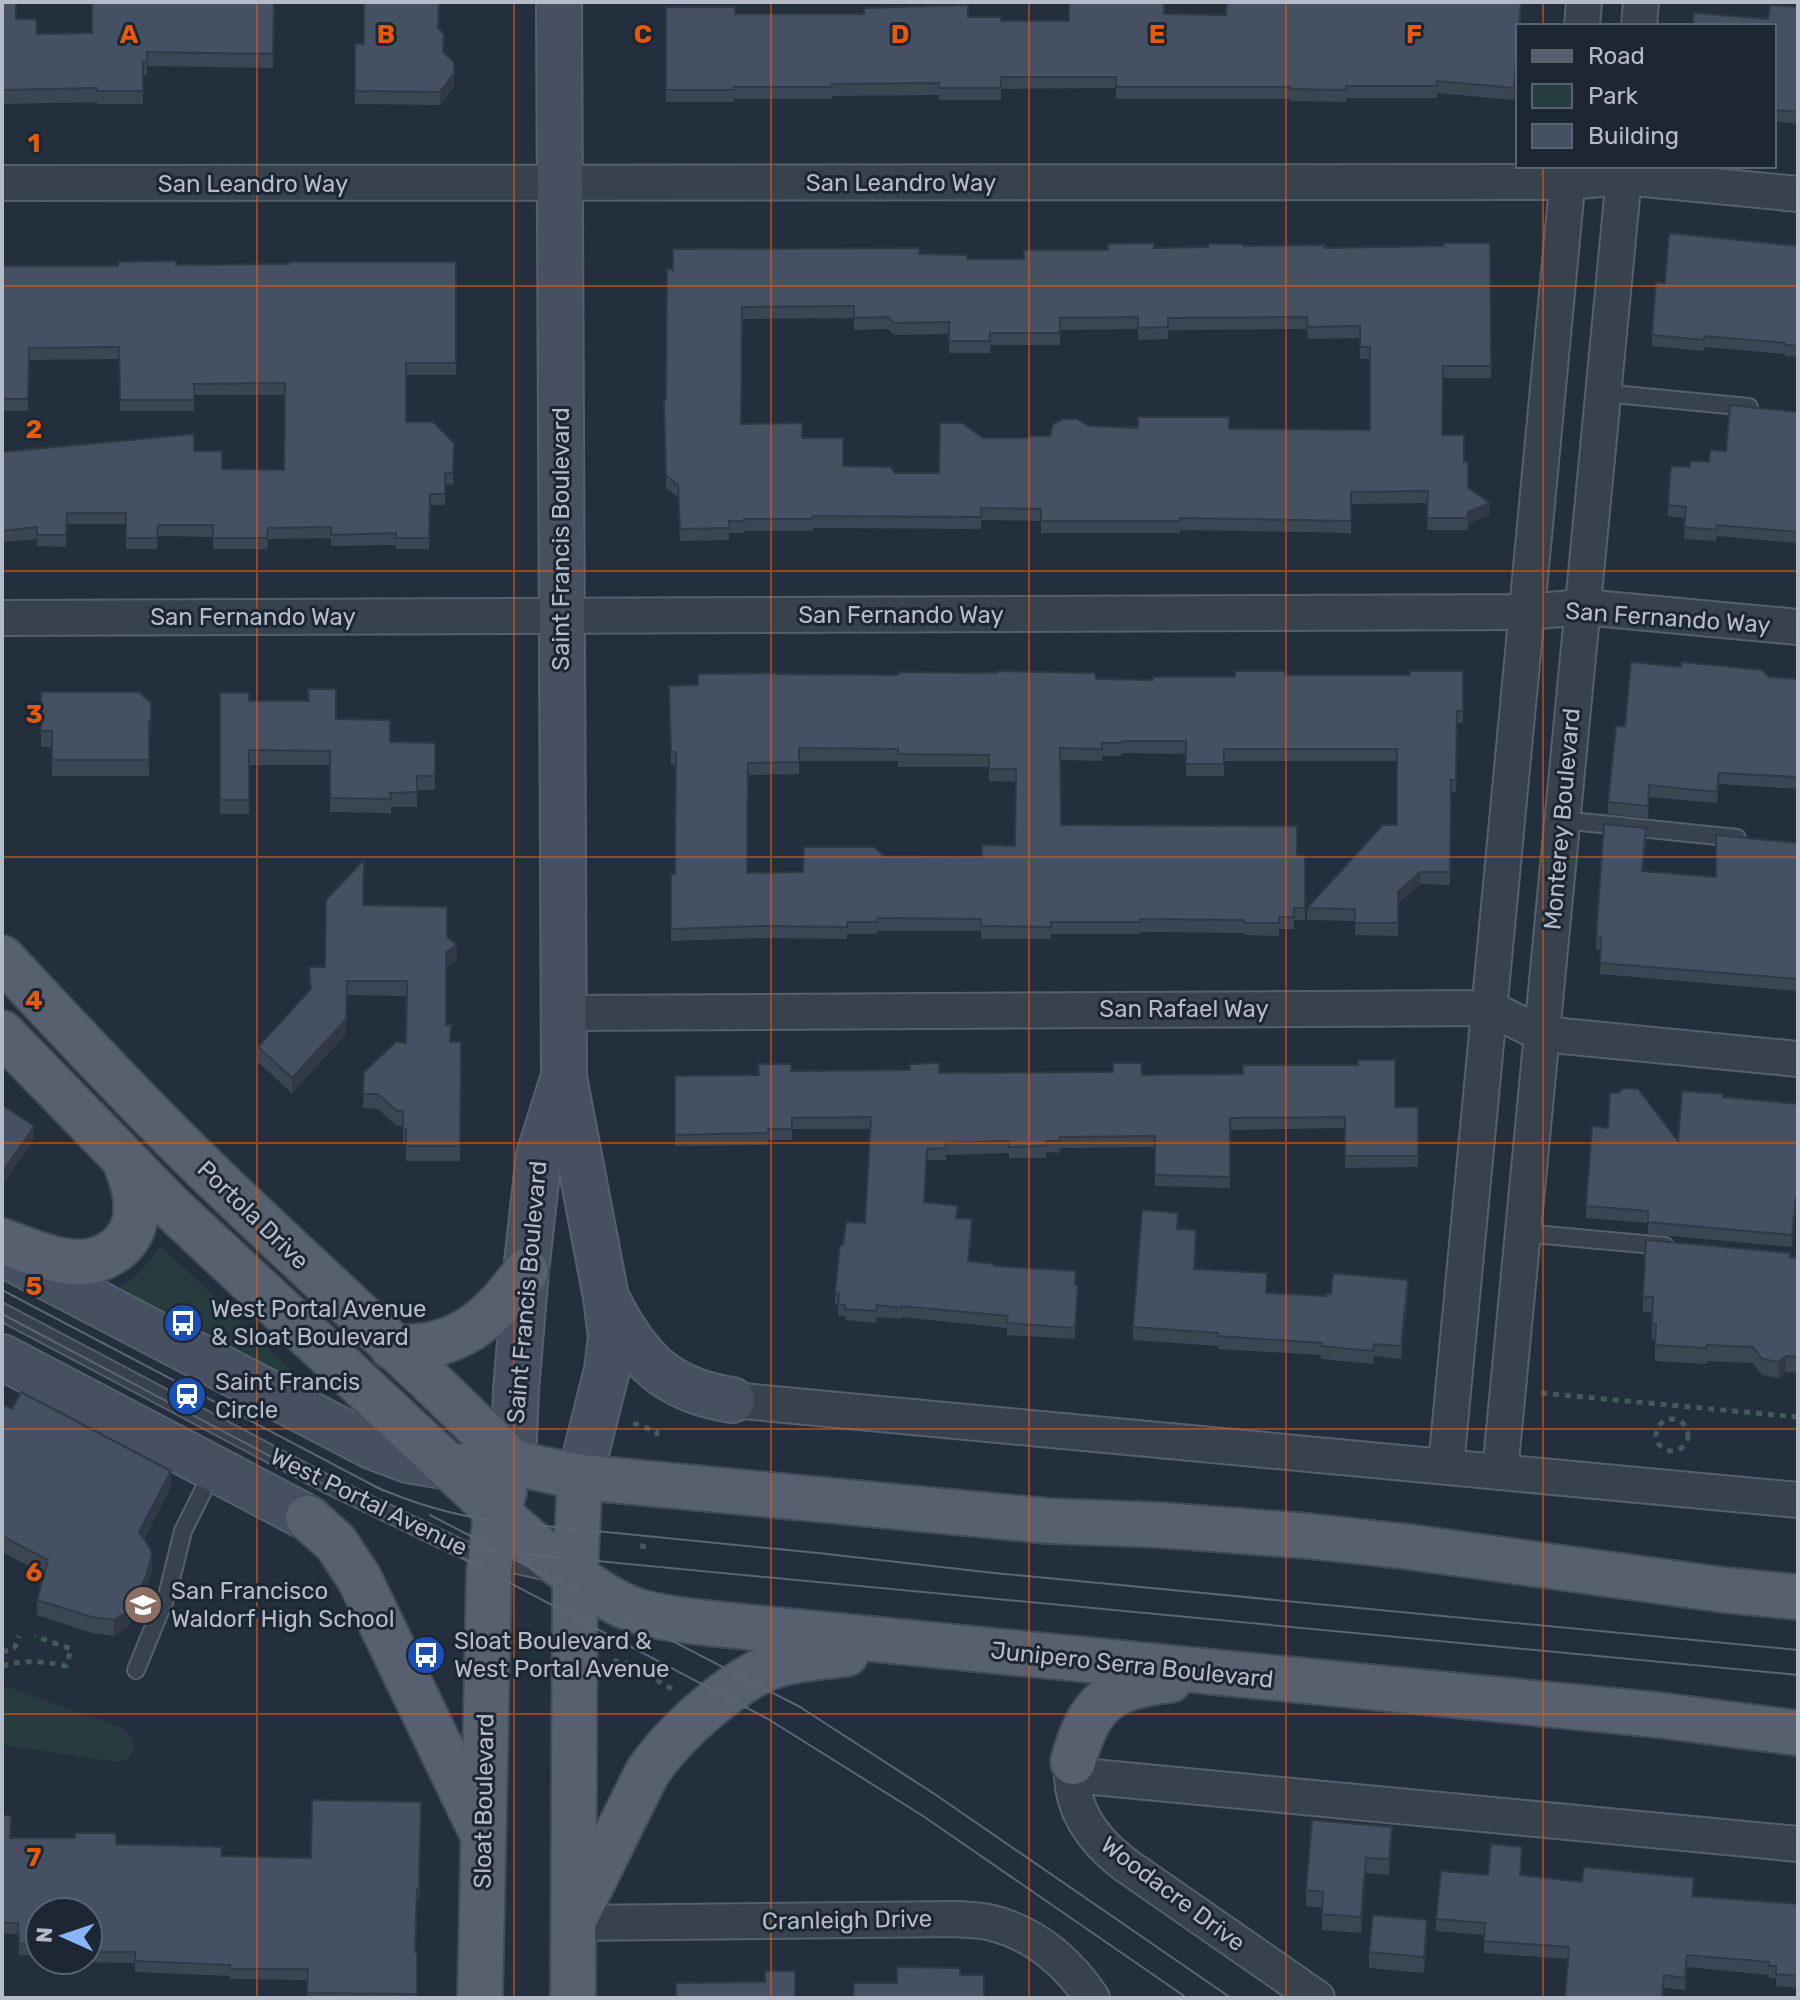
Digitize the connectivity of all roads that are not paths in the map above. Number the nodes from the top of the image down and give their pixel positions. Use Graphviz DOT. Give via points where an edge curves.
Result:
graph roads {
  1 [pos="559,2"];
  2 [pos="1584,2"];
  3 [pos="1641,2"];
  4 [pos="1582,24"];
  5 [pos="1639,24"];
  6 [pos="1625,172"];
  7 [pos="1568,174"];
  8 [pos="2,183"];
  9 [pos="559,184"];
  10 [pos="1798,194"];
  11 [pos="1603,393"];
  12 [pos="1768,409"];
  13 [pos="1583,607"];
  14 [pos="1527,612"];
  15 [pos="561,616"];
  16 [pos="2,618"];
  17 [pos="1798,627"];
  18 [pos="1562,820"];
  19 [pos="1751,839"];
  20 [pos="2,958"];
  21 [pos="1489,1008"];
  22 [pos="563,1013"];
  23 [pos="2,1033"];
  24 [pos="1542,1034"];
  25 [pos="1798,1059"];
  26 [pos="564,1077"];
  27 [pos="124,1159"];
  28 [pos="1523,1233"];
  29 [pos="2,1241"];
  30 [pos="1676,1247"];
  31 [pos="597,1252"];
  32 [pos="2,1253"];
  33 [pos="527,1256"];
  34 [pos="606,1297"];
  35 [pos="2,1312"];
  36 [pos="392,1347"];
  37 [pos="2,1357"];
  38 [pos="732,1400"];
  39 [pos="513,1463"];
  40 [pos="1446,1466"];
  41 [pos="449,1467"];
  42 [pos="214,1468"];
  43 [pos="1500,1472"];
  44 [pos="580,1477"];
  45 [pos="1798,1500"];
  46 [pos="498,1513"];
  47 [pos="490,1559"];
  48 [pos="575,1577"];
  49 [pos="1798,1597"];
  50 [pos="924,1645"];
  51 [pos="136,1670"];
  52 [pos="1229,1674"];
  53 [pos="1798,1733"];
  54 [pos="1072,1769"];
  55 [pos="483,1837"];
  56 [pos="1798,1844"];
  57 [pos="573,1923"];
  58 [pos="480,1998"];
  59 [pos="573,1998"];
  60 [pos="1092,1998"];
  61 [pos="1317,1998"];
  1 -- 9 [label="main road, Saint Francis Boulevard"];
  2 -- 4 [label="street"];
  3 -- 5 [label="street"];
  6 -- 7 [label="street, San Leandro Way"];
  6 -- 10 [label="street, San Leandro Way"];
  6 -- 11 [label="street, Monterey Boulevard"];
  7 -- 9 [label="street, San Leandro Way"];
  7 -- 14 [label="street"];
  8 -- 9 [label="street, San Leandro Way"];
  9 -- 15 [label="main road, Saint Francis Boulevard"];
  11 -- 12 [label="lane"];
  11 -- 13 [label="street, Monterey Boulevard"];
  13 -- 14 [label="street, San Fernando Way"];
  13 -- 17 [label="street, San Fernando Way"];
  13 -- 18 [label="street, Monterey Boulevard"];
  14 -- 15 [label="street, San Fernando Way"];
  14 -- 21 [label="street"];
  15 -- 16 [label="street, San Fernando Way"];
  15 -- 22 [label="main road, Saint Francis Boulevard"];
  18 -- 19 [label="lane"];
  18 -- 24 [label="street, Monterey Boulevard"];
  20 -- 36 [label="main road, Portola Drive" via="167,1132"];
  21 -- 22 [label="street, San Rafael Way"];
  21 -- 24 [label="street, San Rafael Way"];
  21 -- 40 [label="street"];
  22 -- 26 [label="main road, Saint Francis Boulevard"];
  23 -- 27 [label="main road, Portola Drive"];
  24 -- 25 [label="street, San Rafael Way"];
  24 -- 28 [label="street, Monterey Boulevard"];
  26 -- 31 [label="main road, Saint Francis Boulevard"];
  26 -- 33 [label="main road, Saint Francis Boulevard" via="539,1155"];
  27 -- 29 [label="main road" via="134,1190 135,1219 130,1233 104,1258 66,1262"];
  27 -- 41 [label="main road, Portola Drive"];
  28 -- 30 [label="lane"];
  28 -- 43 [label="street, Monterey Boulevard"];
  31 -- 33 [label="main road" via="577,1234 552,1232 539,1235"];
  31 -- 34 [label="main road, Saint Francis Boulevard"];
  32 -- 41 [label="main road" via="371,1446"];
  33 -- 36 [label="main road" via="497,1308 473,1328 428,1345"];
  33 -- 39 [label="main road, Saint Francis Boulevard"];
  34 -- 38 [label="main road" via="638,1351 662,1374 694,1392"];
  34 -- 44 [label="main road, Saint Francis Boulevard" via="610,1354"];
  35 -- 47 [label="lane, West Portal Avenue" via="327,1484"];
  36 -- 39 [label="main road, Portola Drive"];
  37 -- 42 [label="main road, West Portal Avenue"];
  38 -- 40 [label="street"];
  39 -- 41 [label="main road"];
  39 -- 44 [label="main road"];
  39 -- 46 [label="main road, Sloat Boulevard"];
  40 -- 43 [label="street"];
  41 -- 46 [label="main road, Portola Drive"];
  42 -- 51 [label="lane" via="183,1531 172,1580"];
  42 -- 55 [label="main road, West Portal Avenue" via="308,1518 336,1543 359,1578"];
  43 -- 45 [label="street"];
  44 -- 48 [label="main road"];
  44 -- 49 [label="main road" via="1049,1521 1308,1536"];
  46 -- 47 [label="main road, Sloat Boulevard"];
  46 -- 48 [label="main road, Junipero Serra Boulevard"];
  47 -- 48 [label="lane, West Portal Avenue"];
  47 -- 55 [label="main road, Sloat Boulevard"];
  48 -- 50 [label="main road, Junipero Serra Boulevard" via="616,1602 656,1616"];
  48 -- 57 [label="main road"];
  50 -- 52 [label="main road, Junipero Serra Boulevard"];
  50 -- 57 [label="main road" via="792,1661 754,1675 724,1696 656,1759"];
  52 -- 53 [label="main road, Junipero Serra Boulevard"];
  52 -- 54 [label="main road" via="1146,1682 1115,1693 1094,1713"];
  54 -- 56 [label="street"];
  54 -- 61 [label="street, Woodacre Drive" via="1074,1798 1083,1819 1115,1857"];
  55 -- 58 [label="main road, Sloat Boulevard"];
  57 -- 59 [label="main road"];
  57 -- 60 [label="street, Cranleigh Drive" via="988,1922 1050,1951 1076,1974"];
}
